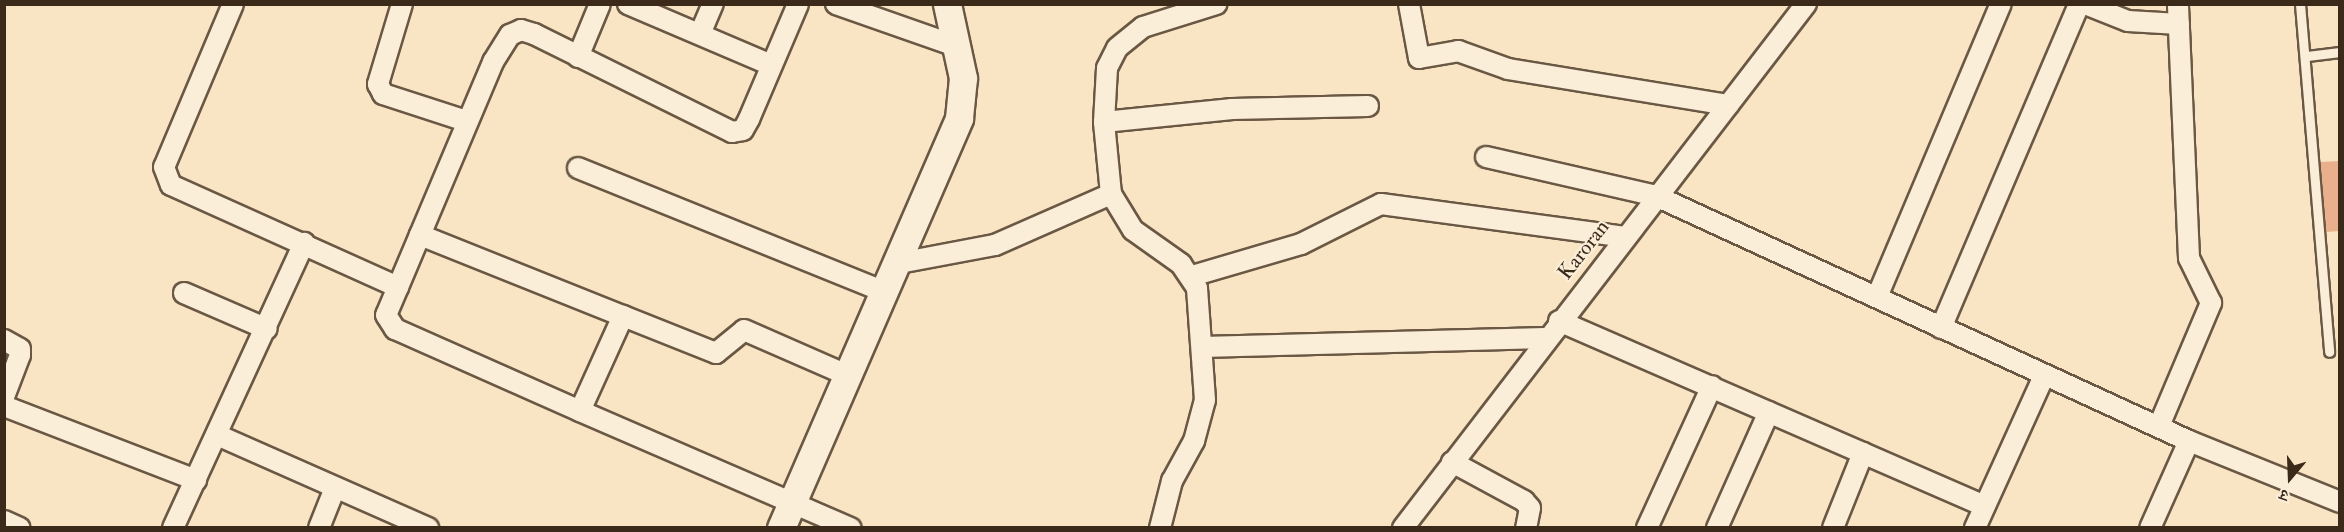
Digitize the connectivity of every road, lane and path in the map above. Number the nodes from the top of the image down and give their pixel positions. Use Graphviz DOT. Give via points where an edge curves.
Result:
graph roads {
  1 [pos="233,4"];
  2 [pos="402,4"];
  3 [pos="600,4"];
  4 [pos="628,4"];
  5 [pos="713,4"];
  6 [pos="798,4"];
  7 [pos="836,4"];
  8 [pos="947,4"];
  9 [pos="1216,4"];
  10 [pos="1409,4"];
  11 [pos="1806,4"];
  12 [pos="2001,4"];
  13 [pos="2079,4"];
  14 [pos="2085,4"];
  15 [pos="2301,4"];
  16 [pos="2179,14"];
  17 [pos="700,34"];
  18 [pos="956,46"];
  19 [pos="2340,52"];
  20 [pos="2307,56"];
  21 [pos="578,57"];
  22 [pos="771,65"];
  23 [pos="1728,105"];
  24 [pos="1368,106"];
  25 [pos="466,121"];
  26 [pos="1104,122"];
  27 [pos="1486,157"];
  28 [pos="578,168"];
  29 [pos="1111,194"];
  30 [pos="1656,196"];
  31 [pos="420,235"];
  32 [pos="1625,237"];
  33 [pos="304,243"];
  34 [pos="894,264"];
  35 [pos="1192,276"];
  36 [pos="398,287"];
  37 [pos="883,291"];
  38 [pos="184,293"];
  39 [pos="1877,297"];
  40 [pos="623,316"];
  41 [pos="1559,321"];
  42 [pos="1941,328"];
  43 [pos="267,329"];
  44 [pos="1545,338"];
  45 [pos="4,340"];
  46 [pos="1202,347"];
  47 [pos="2329,352"];
  48 [pos="847,375"];
  49 [pos="2044,376"];
  50 [pos="1712,386"];
  51 [pos="4,397"];
  52 [pos="4,406"];
  53 [pos="580,411"];
  54 [pos="1769,412"];
  55 [pos="2159,426"];
  56 [pos="217,435"];
  57 [pos="2189,441"];
  58 [pos="1863,453"];
  59 [pos="1452,462"];
  60 [pos="196,480"];
  61 [pos="335,488"];
  62 [pos="792,501"];
  63 [pos="2340,502"];
  64 [pos="1985,506"];
  65 [pos="4,521"];
  66 [pos="20,528"];
  67 [pos="173,528"];
  68 [pos="319,528"];
  69 [pos="428,528"];
  70 [pos="781,528"];
  71 [pos="851,528"];
  72 [pos="1160,528"];
  73 [pos="1403,528"];
  74 [pos="1526,528"];
  75 [pos="1647,528"];
  76 [pos="1716,528"];
  77 [pos="1833,528"];
  78 [pos="1974,528"];
  79 [pos="2150,528"];
  1 -- 33 [label="street" via="164,167 164,178"];
  2 -- 25 [label="street" via="378,84 383,93"];
  3 -- 21 [label="street"];
  4 -- 17 [label="street"];
  5 -- 17 [label="street"];
  6 -- 22 [label="street"];
  7 -- 18 [label="street"];
  8 -- 18 [label="street"];
  9 -- 26 [label="street" via="1127,37 1107,68"];
  10 -- 23 [label="street" via="1419,58 1458,51 1508,69"];
  11 -- 23 [label="street, Karoran"];
  12 -- 39 [label="street"];
  13 -- 42 [label="street"];
  14 -- 16 [label="street" via="2128,21"];
  15 -- 20 [label="lane"];
  16 -- 55 [label="street" via="2189,258 2211,303"];
  17 -- 22 [label="street"];
  18 -- 34 [label="street" via="963,78 959,118"];
  19 -- 20 [label="lane"];
  20 -- 47 [label="lane"];
  21 -- 22 [label="street" via="732,132 743,130"];
  21 -- 25 [label="street" via="534,34 521,30 510,35"];
  23 -- 30 [label="street, Karoran"];
  24 -- 26 [label="street" via="1232,109"];
  25 -- 31 [label="street"];
  26 -- 29 [label="street"];
  27 -- 30 [label="street"];
  28 -- 37 [label="street"];
  29 -- 34 [label="street" via="995,245"];
  29 -- 35 [label="street" via="1146,245"];
  30 -- 32 [label="street, Karoran"];
  30 -- 39 [label="street"];
  31 -- 36 [label="street"];
  31 -- 40 [label="street"];
  32 -- 35 [label="street" via="1381,204 1301,244"];
  32 -- 41 [label="street, Karoran"];
  33 -- 36 [label="street"];
  33 -- 43 [label="street"];
  34 -- 37 [label="street"];
  35 -- 46 [label="street"];
  36 -- 53 [label="street" via="386,315 396,329"];
  37 -- 48 [label="street"];
  38 -- 43 [label="street"];
  39 -- 42 [label="street"];
  40 -- 48 [label="street" via="716,353 744,330"];
  40 -- 53 [label="street"];
  41 -- 44 [label="street, Karoran"];
  41 -- 50 [label="street"];
  42 -- 49 [label="street"];
  43 -- 56 [label="street"];
  44 -- 46 [label="street"];
  44 -- 59 [label="street, Karoran"];
  45 -- 51 [label="street" via="20,349 20,356"];
  46 -- 72 [label="street" via="1201,421 1172,481"];
  48 -- 62 [label="street"];
  49 -- 55 [label="street"];
  49 -- 64 [label="street"];
  50 -- 54 [label="street"];
  50 -- 75 [label="street"];
  52 -- 60 [label="street"];
  53 -- 62 [label="street"];
  54 -- 58 [label="street"];
  54 -- 76 [label="street"];
  55 -- 57 [label="street"];
  56 -- 60 [label="street"];
  56 -- 61 [label="street"];
  57 -- 63 [label="street"];
  57 -- 79 [label="street"];
  58 -- 64 [label="street"];
  58 -- 77 [label="street"];
  59 -- 73 [label="street, Karoran"];
  59 -- 74 [label="street" via="1524,501 1530,508"];
  60 -- 67 [label="street"];
  61 -- 68 [label="street"];
  61 -- 69 [label="street"];
  62 -- 70 [label="street"];
  62 -- 71 [label="street"];
  64 -- 78 [label="street"];
  65 -- 66 [label="street"];
}
